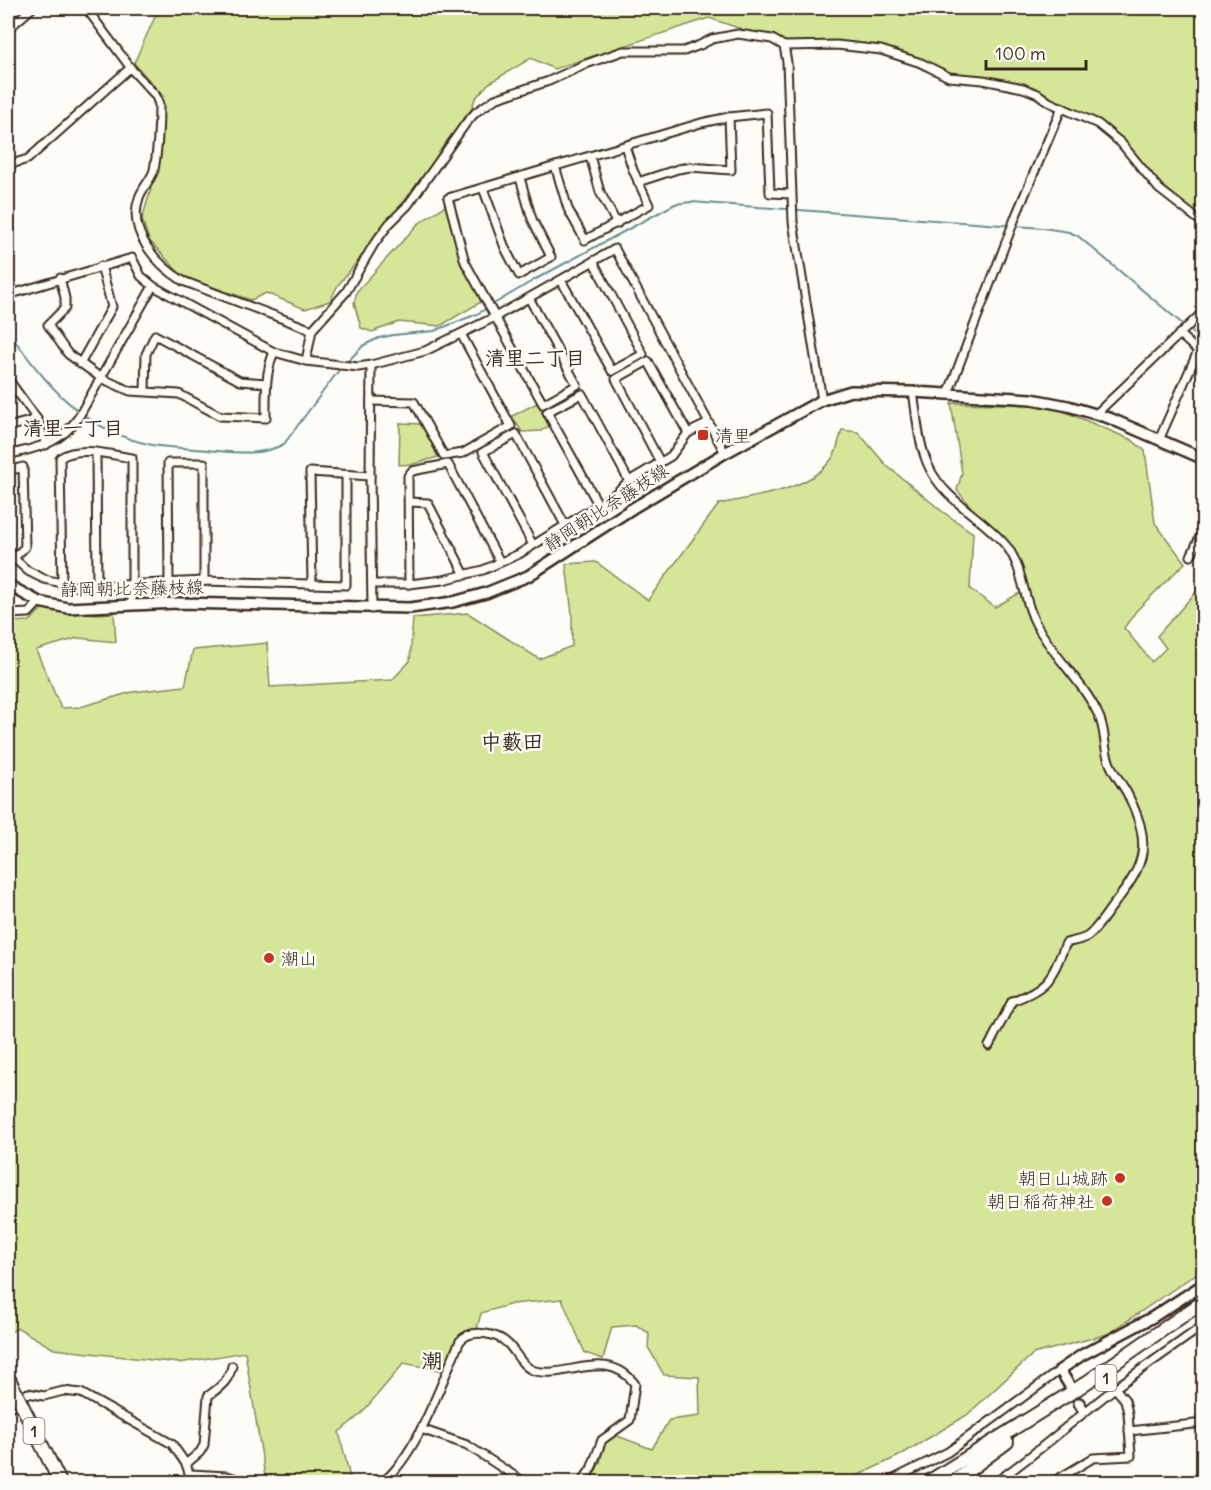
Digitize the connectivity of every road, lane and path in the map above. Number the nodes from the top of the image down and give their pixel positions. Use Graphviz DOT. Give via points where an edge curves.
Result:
graph roads {
  1 [pos="32,8"];
  2 [pos="86,8"];
  3 [pos="8,29"];
  4 [pos="784,46"];
  5 [pos="130,68"];
  6 [pos="1062,107"];
  7 [pos="729,117"];
  8 [pos="625,146"];
  9 [pos="590,156"];
  10 [pos="8,165"];
  11 [pos="555,166"];
  12 [pos="520,178"];
  13 [pos="638,182"];
  14 [pos="483,188"];
  15 [pos="791,194"];
  16 [pos="617,224"];
  17 [pos="1203,224"];
  18 [pos="593,261"];
  19 [pos="101,267"];
  20 [pos="60,278"];
  21 [pos="561,280"];
  22 [pos="153,286"];
  23 [pos="8,295"];
  24 [pos="529,298"];
  25 [pos="1203,310"];
  26 [pos="495,317"];
  27 [pos="312,330"];
  28 [pos="1181,333"];
  29 [pos="461,334"];
  30 [pos="274,352"];
  31 [pos="306,361"];
  32 [pos="80,364"];
  33 [pos="371,365"];
  34 [pos="101,378"];
  35 [pos="8,379"];
  36 [pos="266,383"];
  37 [pos="10,387"];
  38 [pos="145,391"];
  39 [pos="913,392"];
  40 [pos="948,394"];
  41 [pos="822,400"];
  42 [pos="370,401"];
  43 [pos="1096,414"];
  44 [pos="38,419"];
  45 [pos="709,423"];
  46 [pos="8,427"];
  47 [pos="688,434"];
  48 [pos="1159,440"];
  49 [pos="46,445"];
  50 [pos="96,453"];
  51 [pos="725,453"];
  52 [pos="8,455"];
  53 [pos="1203,459"];
  54 [pos="660,462"];
  55 [pos="8,471"];
  56 [pos="346,475"];
  57 [pos="370,476"];
  58 [pos="629,481"];
  59 [pos="409,502"];
  60 [pos="598,504"];
  61 [pos="565,525"];
  62 [pos="1203,528"];
  63 [pos="533,545"];
  64 [pos="10,556"];
  65 [pos="1191,556"];
  66 [pos="500,562"];
  67 [pos="465,575"];
  68 [pos="204,581"];
  69 [pos="170,582"];
  70 [pos="132,583"];
  71 [pos="62,584"];
  72 [pos="312,584"];
  73 [pos="372,584"];
  74 [pos="409,584"];
  75 [pos="8,585"];
  76 [pos="97,586"];
  77 [pos="39,602"];
  78 [pos="132,605"];
  79 [pos="372,609"];
  80 [pos="8,614"];
  81 [pos="989,1046"];
  82 [pos="1203,1284"];
  83 [pos="1203,1301"];
  84 [pos="1203,1310"];
  85 [pos="1203,1324"];
  86 [pos="232,1366"];
  87 [pos="1060,1370"];
  88 [pos="8,1378"];
  89 [pos="1071,1388"];
  90 [pos="1116,1388"];
  91 [pos="1079,1402"];
  92 [pos="8,1409"];
  93 [pos="1084,1412"];
  94 [pos="1203,1423"];
  95 [pos="421,1429"];
  96 [pos="1129,1431"];
  97 [pos="1007,1442"];
  98 [pos="186,1464"];
  99 [pos="192,1478"];
  100 [pos="60,1482"];
  101 [pos="247,1482"];
  102 [pos="383,1482"];
  103 [pos="524,1482"];
  104 [pos="582,1482"];
  105 [pos="888,1482"];
  106 [pos="928,1482"];
  107 [pos="941,1482"];
  108 [pos="953,1482"];
  109 [pos="996,1482"];
  110 [pos="1053,1482"];
  1 -- 3 [label="street"];
  2 -- 5 [label="street"];
  4 -- 6 [label="street" via="837,45 881,50 921,63 949,78 1023,88"];
  4 -- 15 [label="street"];
  4 -- 27 [label="street" via="772,39 738,34 712,39 684,51 622,51 495,99 466,123 374,244 346,292"];
  5 -- 10 [label="street" via="28,159"];
  5 -- 27 [label="street" via="156,96 159,105 153,171 136,208 135,221 142,240 183,281"];
  6 -- 17 [label="street" via="1098,124 1121,143 1159,189"];
  6 -- 40 [label="street"];
  7 -- 8 [label="street"];
  7 -- 13 [label="street" via="731,170 690,167"];
  7 -- 15 [label="street" via="767,113 770,193"];
  8 -- 9 [label="street"];
  8 -- 13 [label="street"];
  9 -- 11 [label="street"];
  9 -- 16 [label="street" via="600,192"];
  11 -- 12 [label="street"];
  11 -- 16 [label="street" via="568,209 585,240"];
  12 -- 14 [label="street"];
  12 -- 14 [label="street" via="532,219 551,257 519,275 504,248"];
  13 -- 16 [label="street" via="649,205"];
  14 -- 26 [label="street" via="448,198 465,261"];
  15 -- 41 [label="street"];
  18 -- 21 [label="street"];
  18 -- 21 [label="street" via="643,354 612,371"];
  18 -- 45 [label="street" via="615,249"];
  19 -- 20 [label="street"];
  19 -- 22 [label="street" via="132,258 141,276"];
  19 -- 32 [label="street" via="112,307"];
  20 -- 23 [label="street"];
  20 -- 32 [label="street" via="65,308 48,325"];
  21 -- 24 [label="street"];
  22 -- 30 [label="street"];
  22 -- 34 [label="street"];
  24 -- 26 [label="street"];
  24 -- 26 [label="street" via="577,385 543,404"];
  25 -- 28 [label="street"];
  26 -- 29 [label="street"];
  27 -- 31 [label="street"];
  28 -- 43 [label="street"];
  28 -- 48 [label="street" via="1198,351"];
  29 -- 33 [label="street" via="425,351"];
  29 -- 42 [label="street" via="511,426 463,453 444,456 414,402"];
  30 -- 31 [label="street"];
  30 -- 36 [label="street"];
  31 -- 33 [label="street"];
  32 -- 34 [label="street"];
  33 -- 42 [label="street"];
  34 -- 38 [label="street" via="130,391"];
  34 -- 49 [label="street" via="68,432"];
  35 -- 37 [label="street"];
  36 -- 38 [label="street" via="266,418 220,416 179,394"];
  36 -- 38 [label="street" via="240,381 155,335 146,354"];
  37 -- 44 [label="street"];
  39 -- 40 [label="main road, 静岡朝比奈藤枝線"];
  39 -- 41 [label="main road, 静岡朝比奈藤枝線" via="863,390"];
  39 -- 81 [label="street" via="920,445 929,467 939,484 989,529 1016,561 1036,624 1098,712 1104,727 1105,753 1132,805 1144,839 1141,862 1130,884 1087,936 1066,943 1052,976 1042,987 1012,1001"];
  40 -- 43 [label="main road, 静岡朝比奈藤枝線" via="1032,399"];
  41 -- 51 [label="main road, 静岡朝比奈藤枝線"];
  42 -- 57 [label="street"];
  43 -- 48 [label="main road, 静岡朝比奈藤枝線"];
  44 -- 46 [label="street"];
  44 -- 49 [label="street"];
  45 -- 47 [label="street"];
  45 -- 51 [label="street"];
  47 -- 54 [label="street" via="671,456"];
  47 -- 54 [label="street" via="648,361 616,379"];
  48 -- 53 [label="main road, 静岡朝比奈藤枝線"];
  49 -- 52 [label="street"];
  50 -- 70 [label="street" via="132,458"];
  50 -- 71 [label="street" via="60,458"];
  50 -- 76 [label="street"];
  51 -- 79 [label="main road, 静岡朝比奈藤枝線" via="512,584 426,607"];
  54 -- 58 [label="street"];
  55 -- 64 [label="street" via="23,467 25,547"];
  56 -- 57 [label="street"];
  56 -- 72 [label="street" via="346,585"];
  56 -- 72 [label="street" via="310,472"];
  57 -- 73 [label="street"];
  58 -- 60 [label="street"];
  58 -- 60 [label="street" via="582,394 547,412"];
  59 -- 66 [label="street" via="411,471 448,464"];
  59 -- 67 [label="street" via="428,503"];
  59 -- 74 [label="street"];
  60 -- 61 [label="street"];
  61 -- 63 [label="street"];
  61 -- 63 [label="street" via="516,434 483,452"];
  62 -- 65 [label="street"];
  63 -- 66 [label="street"];
  64 -- 71 [label="street" via="28,572"];
  66 -- 67 [label="street"];
  67 -- 74 [label="street"];
  68 -- 69 [label="street"];
  68 -- 69 [label="street" via="204,463 168,463"];
  68 -- 72 [label="street"];
  69 -- 70 [label="street"];
  70 -- 76 [label="street"];
  70 -- 78 [label="street"];
  71 -- 76 [label="street"];
  73 -- 74 [label="street"];
  73 -- 79 [label="street"];
  75 -- 77 [label="main road, 静岡朝比奈藤枝線"];
  77 -- 78 [label="main road, 静岡朝比奈藤枝線" via="68,608"];
  77 -- 80 [label="street" via="28,613"];
  78 -- 79 [label="main road, 静岡朝比奈藤枝線"];
  82 -- 87 [label="main road"];
  83 -- 106 [label="highway" via="1077,1389"];
  84 -- 97 [label="highway, 1"];
  85 -- 90 [label="street"];
  86 -- 98 [label="street" via="225,1383 208,1396 204,1445"];
  87 -- 89 [label="main road"];
  87 -- 105 [label="street" via="948,1452"];
  88 -- 100 [label="highway, 1, bridge"];
  90 -- 93 [label="street"];
  90 -- 96 [label="street" via="1125,1400"];
  91 -- 93 [label="main road"];
  92 -- 98 [label="street" via="28,1394 81,1393 171,1444"];
  93 -- 109 [label="street"];
  94 -- 96 [label="street"];
  95 -- 102 [label="street" via="399,1466"];
  95 -- 103 [label="street" via="467,1446"];
  95 -- 104 [label="street" via="465,1335 477,1332 499,1338 535,1371 599,1366 628,1374 635,1384 630,1420 602,1440"];
  96 -- 110 [label="street" via="1131,1456 1093,1458"];
  97 -- 107 [label="highway, 1"];
  97 -- 108 [label="highway"];
  98 -- 99 [label="street"];
  99 -- 101 [label="street" via="227,1476"];
}
